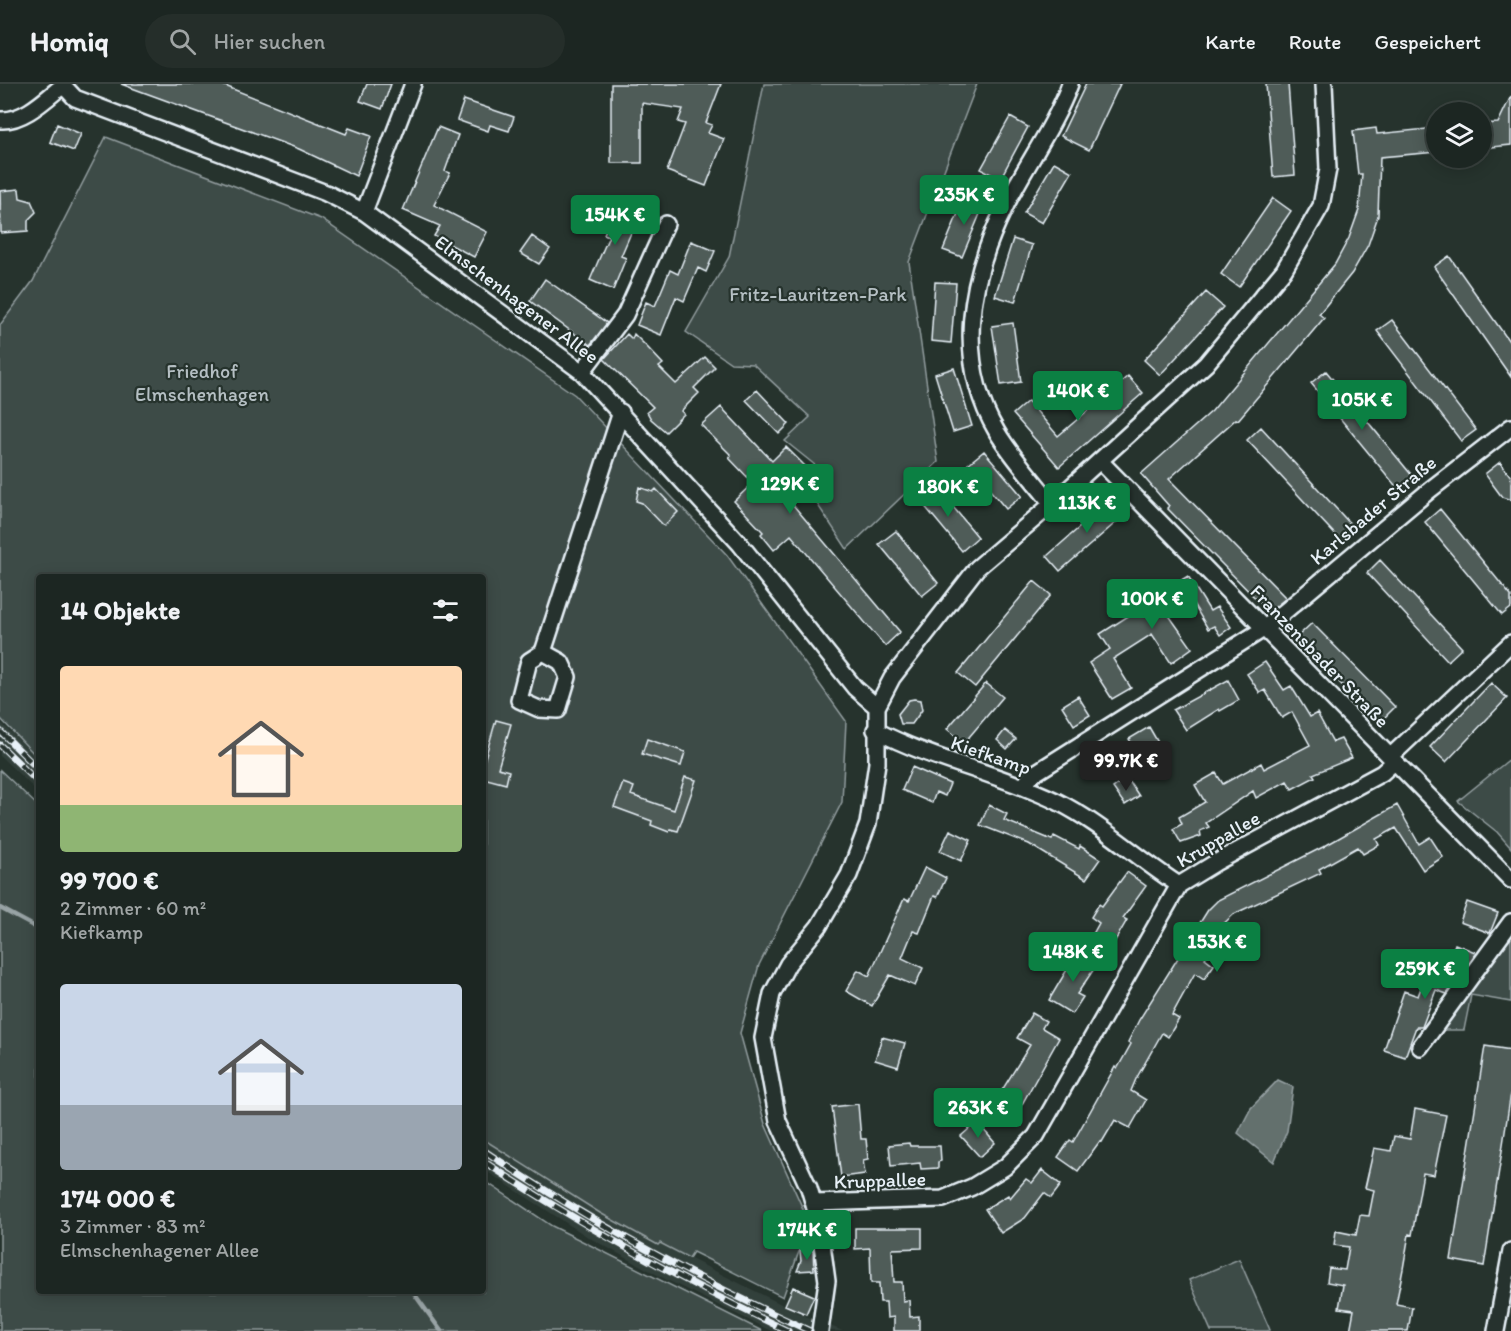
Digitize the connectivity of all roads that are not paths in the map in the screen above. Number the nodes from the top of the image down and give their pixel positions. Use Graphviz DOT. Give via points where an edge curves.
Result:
graph roads {
  1 [pos="414,84"];
  2 [pos="1070,84"];
  3 [pos="1324,84"];
  4 [pos="62,85"];
  5 [pos="2,121"];
  6 [pos="364,212"];
  7 [pos="666,224"];
  8 [pos="582,372"];
  9 [pos="621,412"];
  10 [pos="1511,427"];
  11 [pos="1100,461"];
  12 [pos="1053,504"];
  13 [pos="1265,628"];
  14 [pos="1511,643"];
  15 [pos="543,652"];
  16 [pos="877,707"];
  17 [pos="875,730"];
  18 [pos="1392,760"];
  19 [pos="1023,787"];
  20 [pos="1511,879"];
  21 [pos="1179,885"];
  22 [pos="1511,922"];
  23 [pos="1420,1047"];
  24 [pos="814,1203"];
  25 [pos="1511,1251"];
  26 [pos="820,1331"];
  27 [pos="1496,1331"];
  1 -- 6 [label="street"];
  2 -- 12 [label="street" via="1003,211 974,290 970,322 971,359 980,396 997,432"];
  3 -- 11 [label="street" via="1328,169 1321,206 1284,270 1206,364"];
  4 -- 5 [label="street" via="31,111"];
  4 -- 6 [label="street, Elmschenhagener Allee" via="75,98 326,193"];
  6 -- 8 [label="street, Elmschenhagener Allee"];
  7 -- 8 [label="street" via="625,315"];
  8 -- 9 [label="street, Elmschenhagener Allee"];
  9 -- 15 [label="street"];
  9 -- 16 [label="street, Elmschenhagener Allee" via="740,544 855,688"];
  10 -- 13 [label="street, Karlsbader Straße" via="1433,486"];
  11 -- 12 [label="street"];
  11 -- 13 [label="street, Franzensbader Straße"];
  12 -- 16 [label="street" via="977,568 892,678"];
  13 -- 18 [label="street, Franzensbader Straße"];
  13 -- 19 [label="street, Karlsbader Straße" via="1032,775"];
  14 -- 18 [label="street, Kruppallee"];
  16 -- 17 [label="street"];
  17 -- 19 [label="street, Kiefkamp" via="945,761"];
  17 -- 24 [label="street" via="877,763 868,824 849,875 772,994 763,1038 778,1121"];
  18 -- 20 [label="street, Franzensbader Straße"];
  18 -- 21 [label="street, Kruppallee" via="1382,773"];
  19 -- 21 [label="street, Kiefkamp" via="1059,803"];
  21 -- 24 [label="street, Kruppallee" via="1036,1136 1005,1167 943,1199"];
  22 -- 23 [label="street"];
  24 -- 26 [label="street" via="827,1281"];
  25 -- 27 [label="street"];
}
